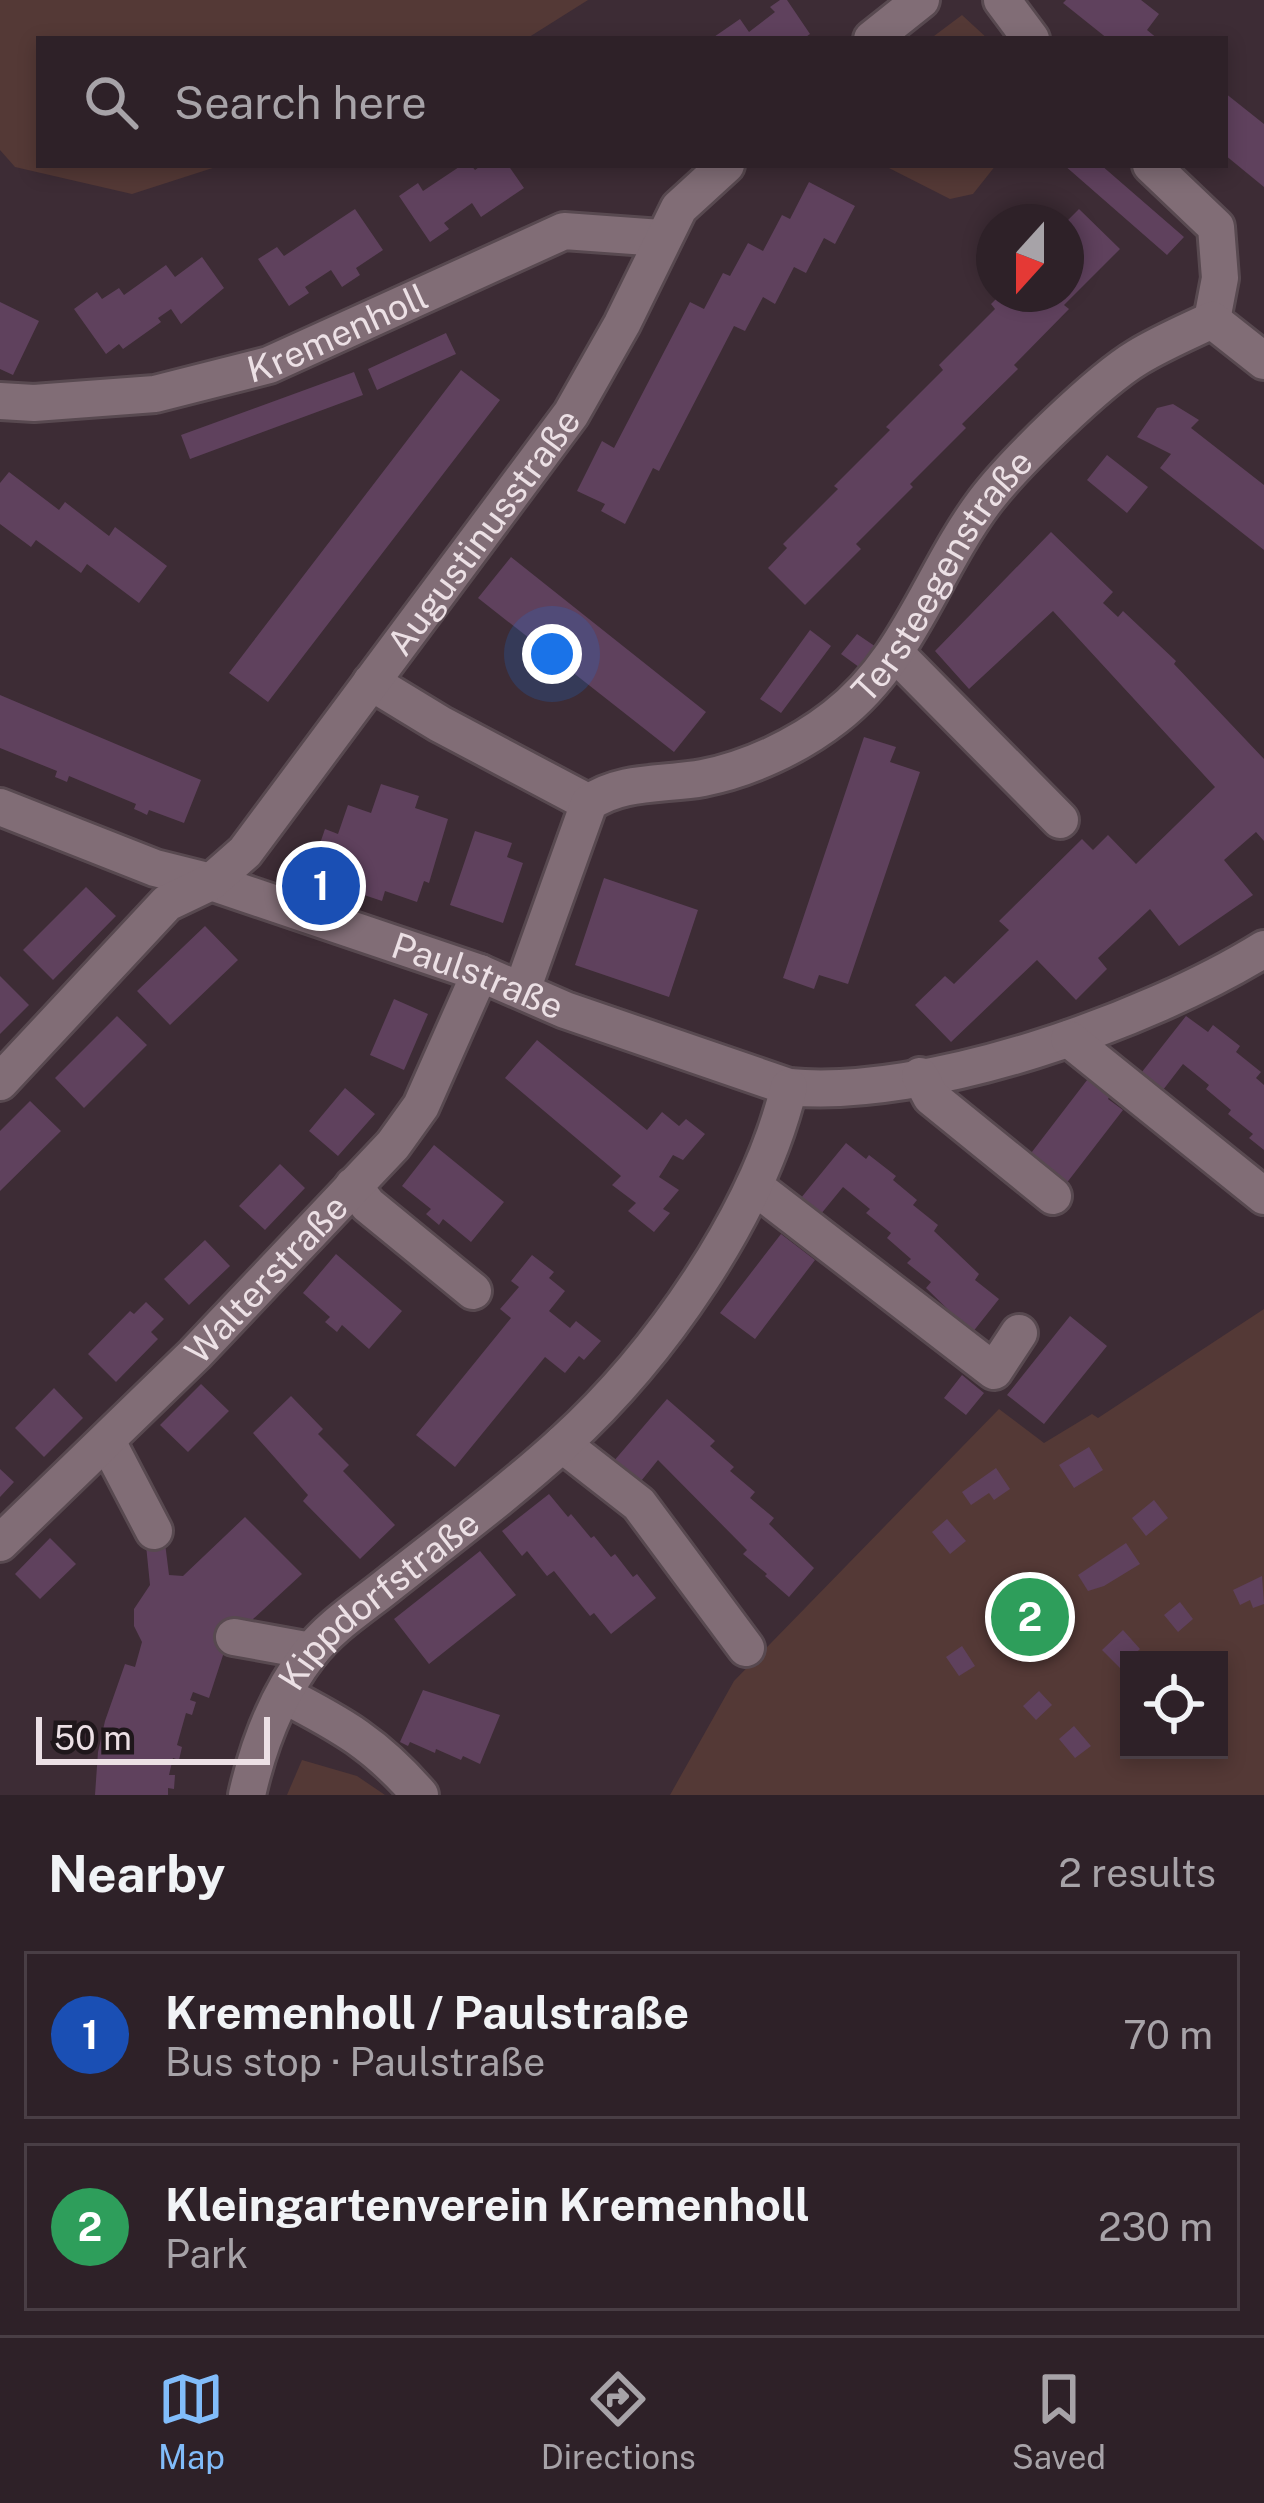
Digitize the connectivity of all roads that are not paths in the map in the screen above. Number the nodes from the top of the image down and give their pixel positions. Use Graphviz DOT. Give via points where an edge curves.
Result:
graph roads {
  1 [pos="921,0"];
  2 [pos="1002,0"];
  3 [pos="876,36"];
  4 [pos="1029,36"];
  5 [pos="723,168"];
  6 [pos="1154,168"];
  7 [pos="662,238"];
  8 [pos="1211,320"];
  9 [pos="1264,361"];
  10 [pos="0,401"];
  11 [pos="896,654"];
  12 [pos="371,682"];
  13 [pos="589,803"];
  14 [pos="0,807"];
  15 [pos="1060,820"];
  16 [pos="211,882"];
  17 [pos="1264,949"];
  18 [pos="480,973"];
  19 [pos="522,990"];
  20 [pos="1070,1039"];
  21 [pos="920,1076"];
  22 [pos="0,1082"];
  23 [pos="789,1087"];
  24 [pos="353,1186"];
  25 [pos="754,1186"];
  26 [pos="1053,1196"];
  27 [pos="1264,1196"];
  28 [pos="473,1291"];
  29 [pos="1019,1333"];
  30 [pos="107,1441"];
  31 [pos="562,1444"];
  32 [pos="154,1531"];
  33 [pos="0,1543"];
  34 [pos="234,1637"];
  35 [pos="746,1648"];
  36 [pos="311,1651"];
  37 [pos="284,1695"];
  38 [pos="247,1795"];
  39 [pos="420,1795"];
  1 -- 3 [label="street"];
  2 -- 4 [label="street"];
  5 -- 7 [label="street, Augustinusstraße" via="679,208"];
  6 -- 8 [label="street" via="1216,226 1220,278"];
  7 -- 10 [label="street, Kremenholl" via="564,231 269,365 155,394"];
  7 -- 12 [label="street, Augustinusstraße" via="571,414"];
  8 -- 9 [label="street"];
  8 -- 11 [label="street, Tersteegenstraße" via="1134,359 985,502"];
  11 -- 13 [label="street, Tersteegenstraße" via="836,717 777,752 705,778 603,793"];
  11 -- 15 [label="street"];
  12 -- 13 [label="street"];
  12 -- 16 [label="street, Augustinusstraße" via="245,852"];
  13 -- 19 [label="street"];
  14 -- 16 [label="street, Paulstraße"];
  16 -- 18 [label="street, Paulstraße"];
  16 -- 22 [label="street, Augustinusstraße" via="167,903"];
  17 -- 20 [label="street" via="1216,978"];
  18 -- 19 [label="street, Paulstraße"];
  18 -- 24 [label="street, Walterstraße" via="421,1106"];
  19 -- 23 [label="street, Paulstraße"];
  20 -- 21 [label="street"];
  20 -- 27 [label="street"];
  21 -- 23 [label="street" via="828,1090"];
  21 -- 26 [label="street" via="932,1097"];
  23 -- 25 [label="street"];
  24 -- 28 [label="street"];
  24 -- 30 [label="street, Walterstraße"];
  25 -- 29 [label="street" via="994,1371"];
  25 -- 31 [label="street" via="694,1289"];
  30 -- 32 [label="street"];
  30 -- 33 [label="street, Walterstraße"];
  31 -- 35 [label="street" via="639,1504"];
  31 -- 36 [label="street, Kippdorfstraße"];
  34 -- 36 [label="street"];
  36 -- 37 [label="street, Kippdorfstraße"];
  37 -- 38 [label="street, Kippdorfstraße"];
  37 -- 39 [label="street" via="356,1733"];
}
